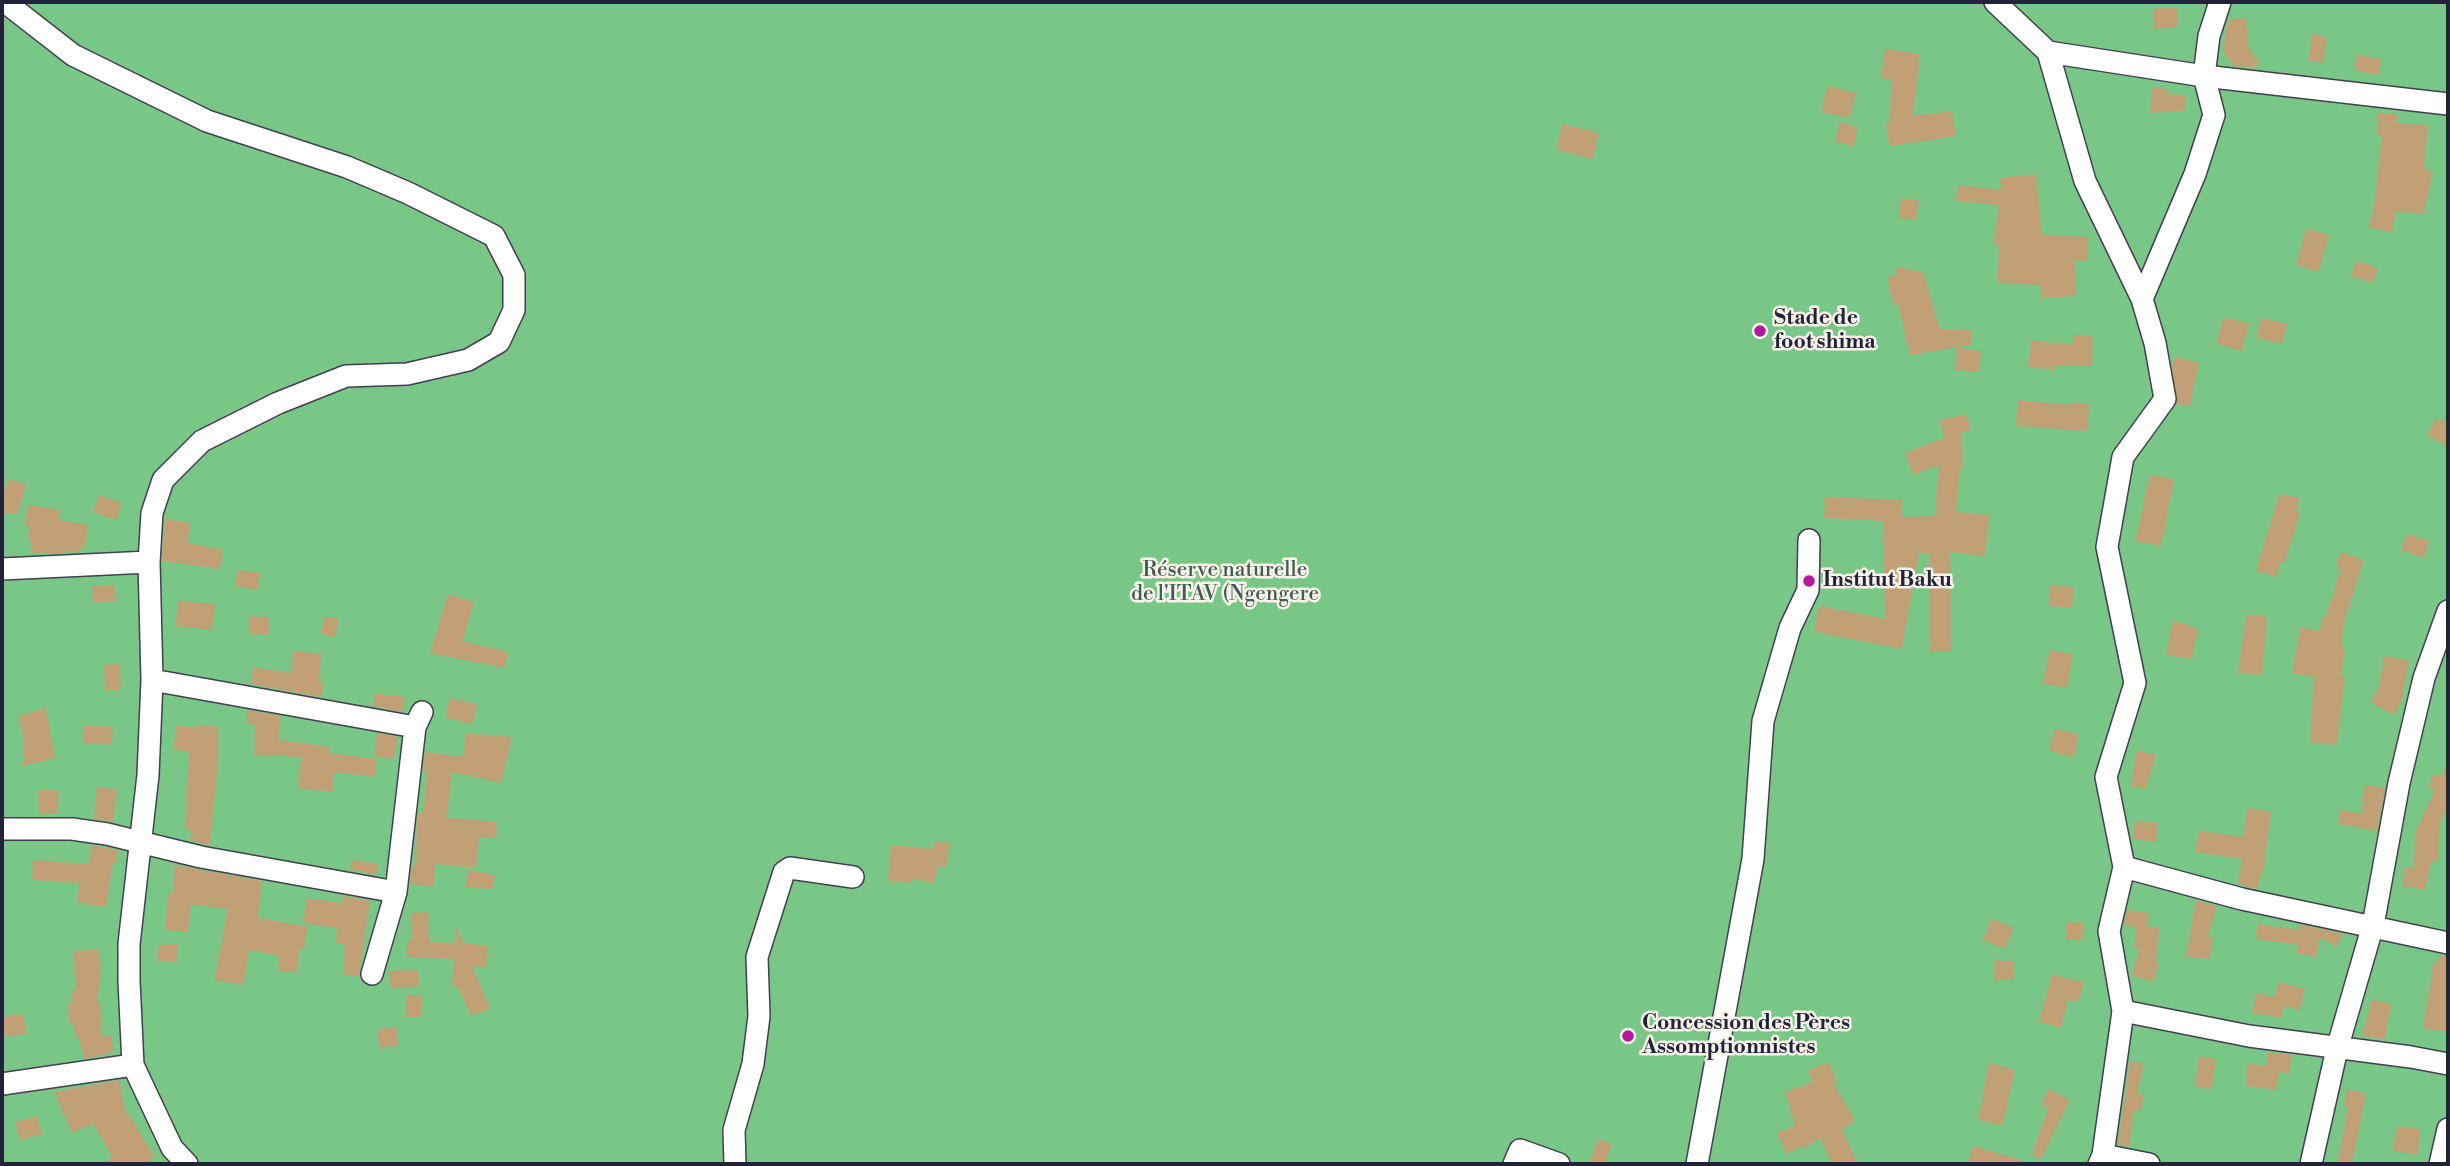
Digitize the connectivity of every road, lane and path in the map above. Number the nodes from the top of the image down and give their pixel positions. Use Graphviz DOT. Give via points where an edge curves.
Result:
graph roads {
  1 [pos="5,2"];
  2 [pos="1995,2"];
  3 [pos="2220,2"];
  4 [pos="2048,52"];
  5 [pos="2204,76"];
  6 [pos="2448,104"];
  7 [pos="2142,299"];
  8 [pos="1809,540"];
  9 [pos="149,562"];
  10 [pos="2,569"];
  11 [pos="2448,611"];
  12 [pos="152,680"];
  13 [pos="2,829"];
  14 [pos="141,841"];
  15 [pos="2124,867"];
  16 [pos="853,877"];
  17 [pos="396,892"];
  18 [pos="2373,925"];
  19 [pos="2448,943"];
  20 [pos="372,974"];
  21 [pos="2123,1011"];
  22 [pos="2337,1049"];
  23 [pos="2448,1064"];
  24 [pos="133,1065"];
  25 [pos="2,1084"];
  26 [pos="2448,1129"];
  27 [pos="2101,1160"];
  28 [pos="187,1164"];
  29 [pos="735,1164"];
  30 [pos="1514,1164"];
  31 [pos="1559,1164"];
  32 [pos="1697,1164"];
  33 [pos="2149,1164"];
  34 [pos="2311,1164"];
  35 [pos="2440,1164"];
  1 -- 9 [label="street" via="73,55 206,121 347,167 494,236 514,275 514,310 499,342 468,360 407,373 346,376 278,402 202,441 163,480 152,513"];
  2 -- 4 [label="street"];
  3 -- 5 [label="street" via="2209,36"];
  4 -- 5 [label="street"];
  4 -- 7 [label="street" via="2085,181"];
  5 -- 6 [label="street"];
  5 -- 7 [label="street" via="2214,115 2195,174"];
  7 -- 15 [label="street" via="2165,399 2123,457 2107,547 2136,683 2106,777"];
  8 -- 32 [label="street" via="1808,590 1790,628 1763,721 1753,859"];
  9 -- 10 [label="street"];
  9 -- 12 [label="street"];
  11 -- 18 [label="street" via="2424,678"];
  12 -- 14 [label="street"];
  12 -- 17 [label="street" via="418,720"];
  13 -- 14 [label="street" via="72,829"];
  14 -- 17 [label="street" via="201,857"];
  14 -- 24 [label="street" via="129,944"];
  15 -- 18 [label="street" via="2242,899"];
  15 -- 21 [label="street" via="2109,931"];
  16 -- 29 [label="street" via="790,868 784,872 757,957 759,1016 753,1063 734,1130"];
  17 -- 20 [label="street"];
  18 -- 19 [label="street"];
  18 -- 22 [label="street"];
  21 -- 22 [label="street"];
  21 -- 27 [label="street"];
  22 -- 23 [label="street"];
  22 -- 34 [label="street"];
  24 -- 25 [label="street"];
  24 -- 28 [label="street" via="172,1148"];
  26 -- 35 [label="street"];
  27 -- 33 [label="street"];
  30 -- 31 [label="street" via="1520,1150"];
}
